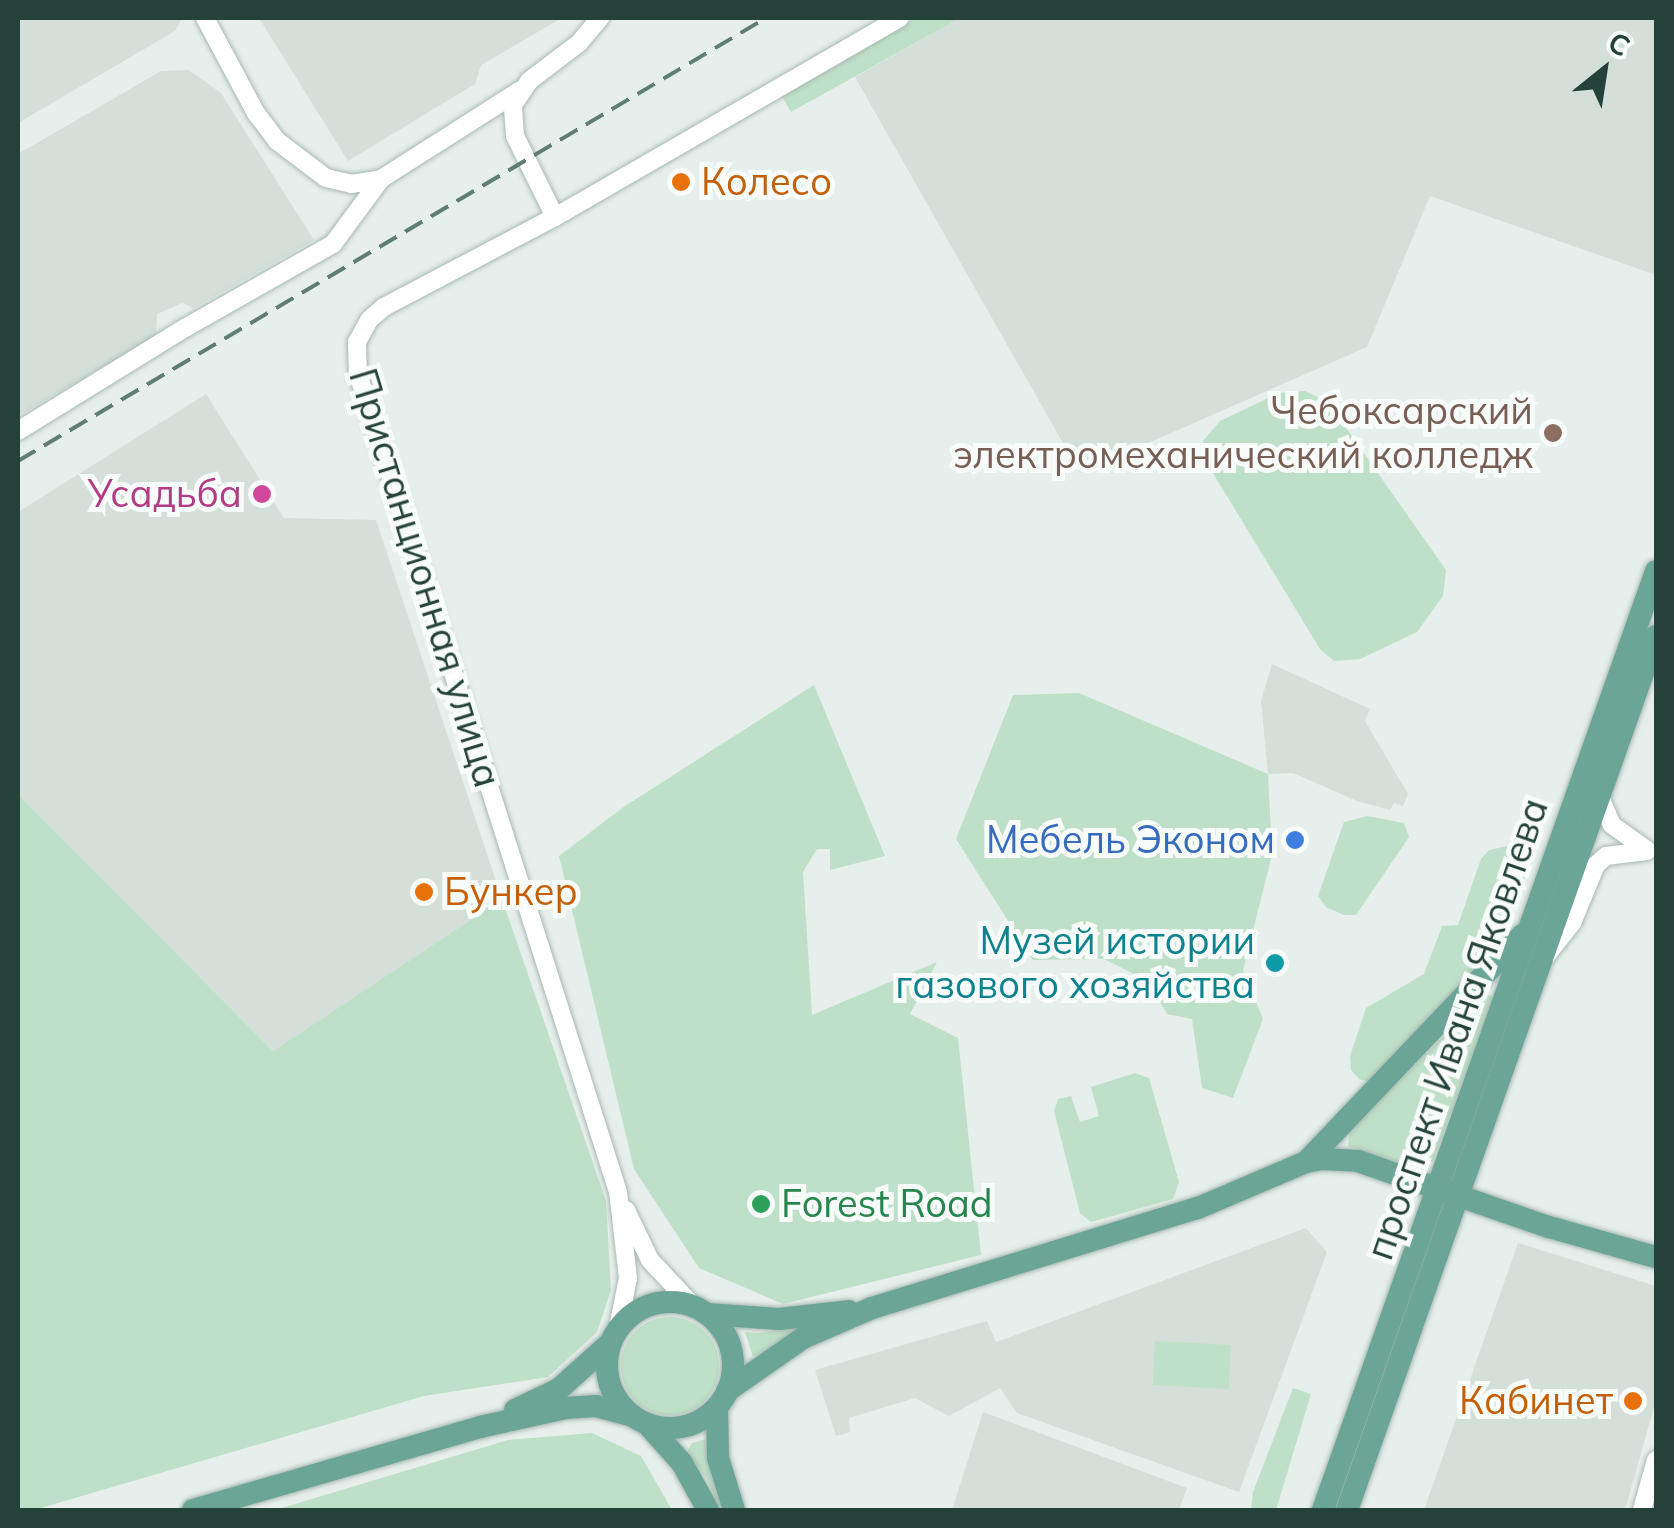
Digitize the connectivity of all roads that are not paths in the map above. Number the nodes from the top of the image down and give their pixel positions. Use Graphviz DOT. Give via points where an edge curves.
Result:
graph roads {
  1 [pos="205,18"];
  2 [pos="600,18"];
  3 [pos="900,18"];
  4 [pos="519,91"];
  5 [pos="496,106"];
  6 [pos="512,120"];
  7 [pos="381,179"];
  8 [pos="555,217"];
  9 [pos="18,431"];
  10 [pos="1656,571"];
  11 [pos="1656,636"];
  12 [pos="1600,797"];
  13 [pos="1652,852"];
  14 [pos="1531,925"];
  15 [pos="1542,960"];
  16 [pos="1306,1162"];
  17 [pos="618,1192"];
  18 [pos="1449,1192"];
  19 [pos="1656,1257"];
  20 [pos="872,1308"];
  21 [pos="700,1310"];
  22 [pos="615,1337"];
  23 [pos="722,1400"];
  24 [pos="639,1420"];
  25 [pos="480,1427"];
  26 [pos="1656,1460"];
  27 [pos="194,1510"];
  28 [pos="708,1510"];
  29 [pos="734,1510"];
  30 [pos="1324,1510"];
  31 [pos="1347,1510"];
  32 [pos="1642,1510"];
  1 -- 7 [label="street" via="277,141 326,178 351,184"];
  2 -- 4 [label="street"];
  3 -- 8 [label="street, Пристанционная улица"];
  4 -- 5 [label="street"];
  4 -- 6 [label="street"];
  5 -- 6 [label="street"];
  5 -- 7 [label="street"];
  6 -- 8 [label="street"];
  7 -- 9 [label="street" via="333,244"];
  8 -- 17 [label="street, Пристанционная улица" via="384,307 360,333 355,355"];
  10 -- 14 [label="main road, проспект Ивана Яковлева"];
  11 -- 12 [label="main road, проспект Ивана Яковлева"];
  12 -- 13 [label="street" via="1612,826"];
  12 -- 15 [label="main road, проспект Ивана Яковлева"];
  13 -- 15 [label="street" via="1606,856 1596,865 1572,923"];
  14 -- 16 [label="main road"];
  14 -- 18 [label="main road, проспект Ивана Яковлева"];
  15 -- 18 [label="main road, проспект Ивана Яковлева"];
  16 -- 18 [label="main road" via="1358,1162"];
  16 -- 20 [label="main road" via="1198,1208"];
  17 -- 21 [label="street, Пристанционная улица" via="650,1260"];
  17 -- 22 [label="street, Пристанционная улица" via="628,1278"];
  18 -- 19 [label="main road"];
  18 -- 30 [label="main road, проспект Ивана Яковлева"];
  18 -- 31 [label="main road, проспект Ивана Яковлева"];
  20 -- 21 [label="main road" via="779,1319"];
  20 -- 23 [label="main road" via="803,1338"];
  21 -- 22 [label="main road" via="661,1302 644,1308"];
  21 -- 23 [label="main road" via="721,1328 733,1358"];
  22 -- 24 [label="main road" via="608,1357 612,1388"];
  22 -- 25 [label="main road" via="558,1389"];
  23 -- 24 [label="main road" via="682,1428"];
  23 -- 29 [label="main road" via="718,1458"];
  24 -- 25 [label="main road" via="596,1406"];
  24 -- 28 [label="main road" via="682,1462"];
  25 -- 27 [label="main road"];
  26 -- 32 [label="street"];
}
